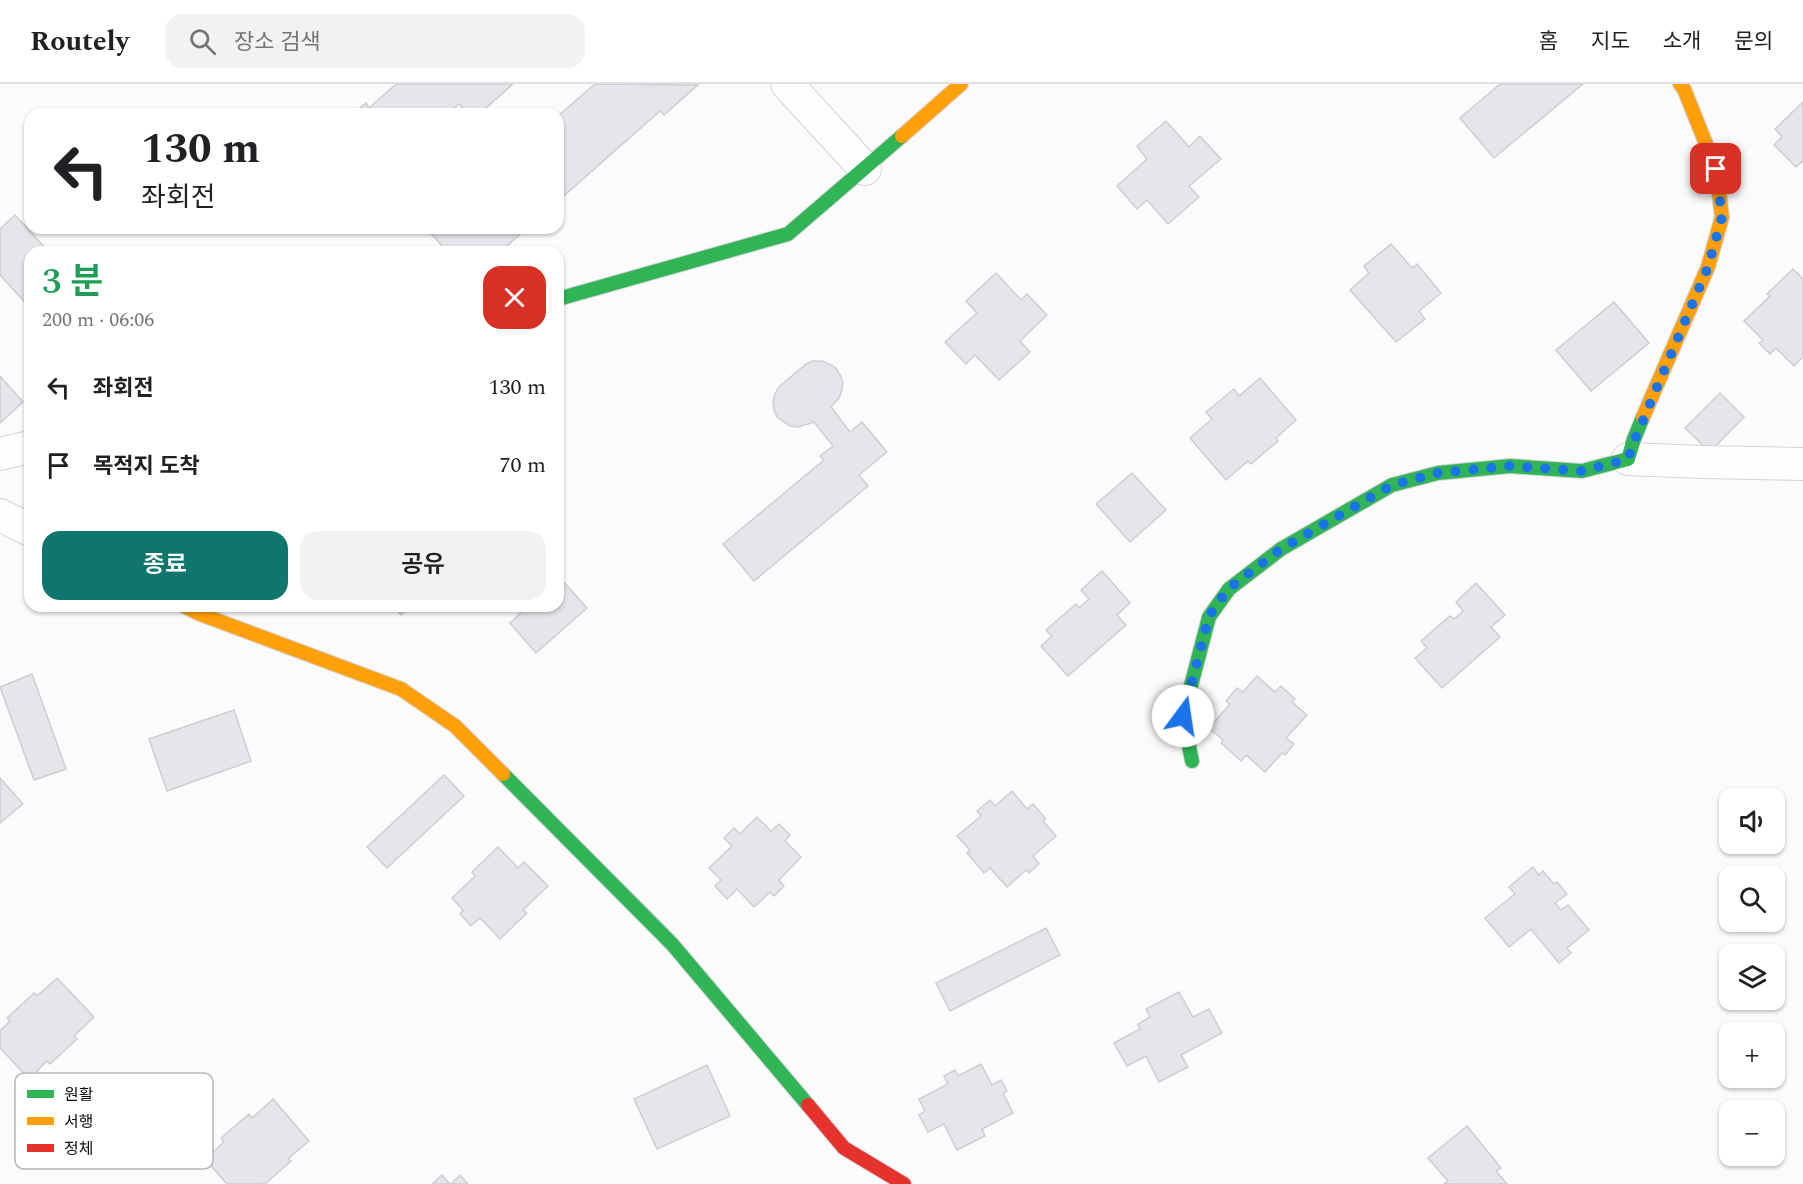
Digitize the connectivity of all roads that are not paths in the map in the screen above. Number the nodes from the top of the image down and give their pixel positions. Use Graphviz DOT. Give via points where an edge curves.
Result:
graph roads {
  1 [pos="786,84"];
  2 [pos="961,84"];
  3 [pos="1680,84"];
  4 [pos="865,169"];
  5 [pos="564,297"];
  6 [pos="24,448"];
  7 [pos="0,454"];
  8 [pos="1628,459"];
  9 [pos="1803,464"];
  10 [pos="0,515"];
  11 [pos="24,527"];
  12 [pos="196,612"];
  13 [pos="1192,761"];
  14 [pos="904,1184"];
  1 -- 4 [label="street"];
  2 -- 4 [label="street"];
  3 -- 8 [label="street" via="1716,169 1722,217 1708,267"];
  4 -- 5 [label="street" via="788,234"];
  6 -- 7 [label="street"];
  8 -- 9 [label="street"];
  8 -- 13 [label="street" via="1582,471 1510,466 1438,473 1392,485 1281,549 1228,589 1209,616 1183,716"];
  10 -- 11 [label="street"];
  12 -- 14 [label="street" via="401,689 455,726 672,944 844,1148"];
}
